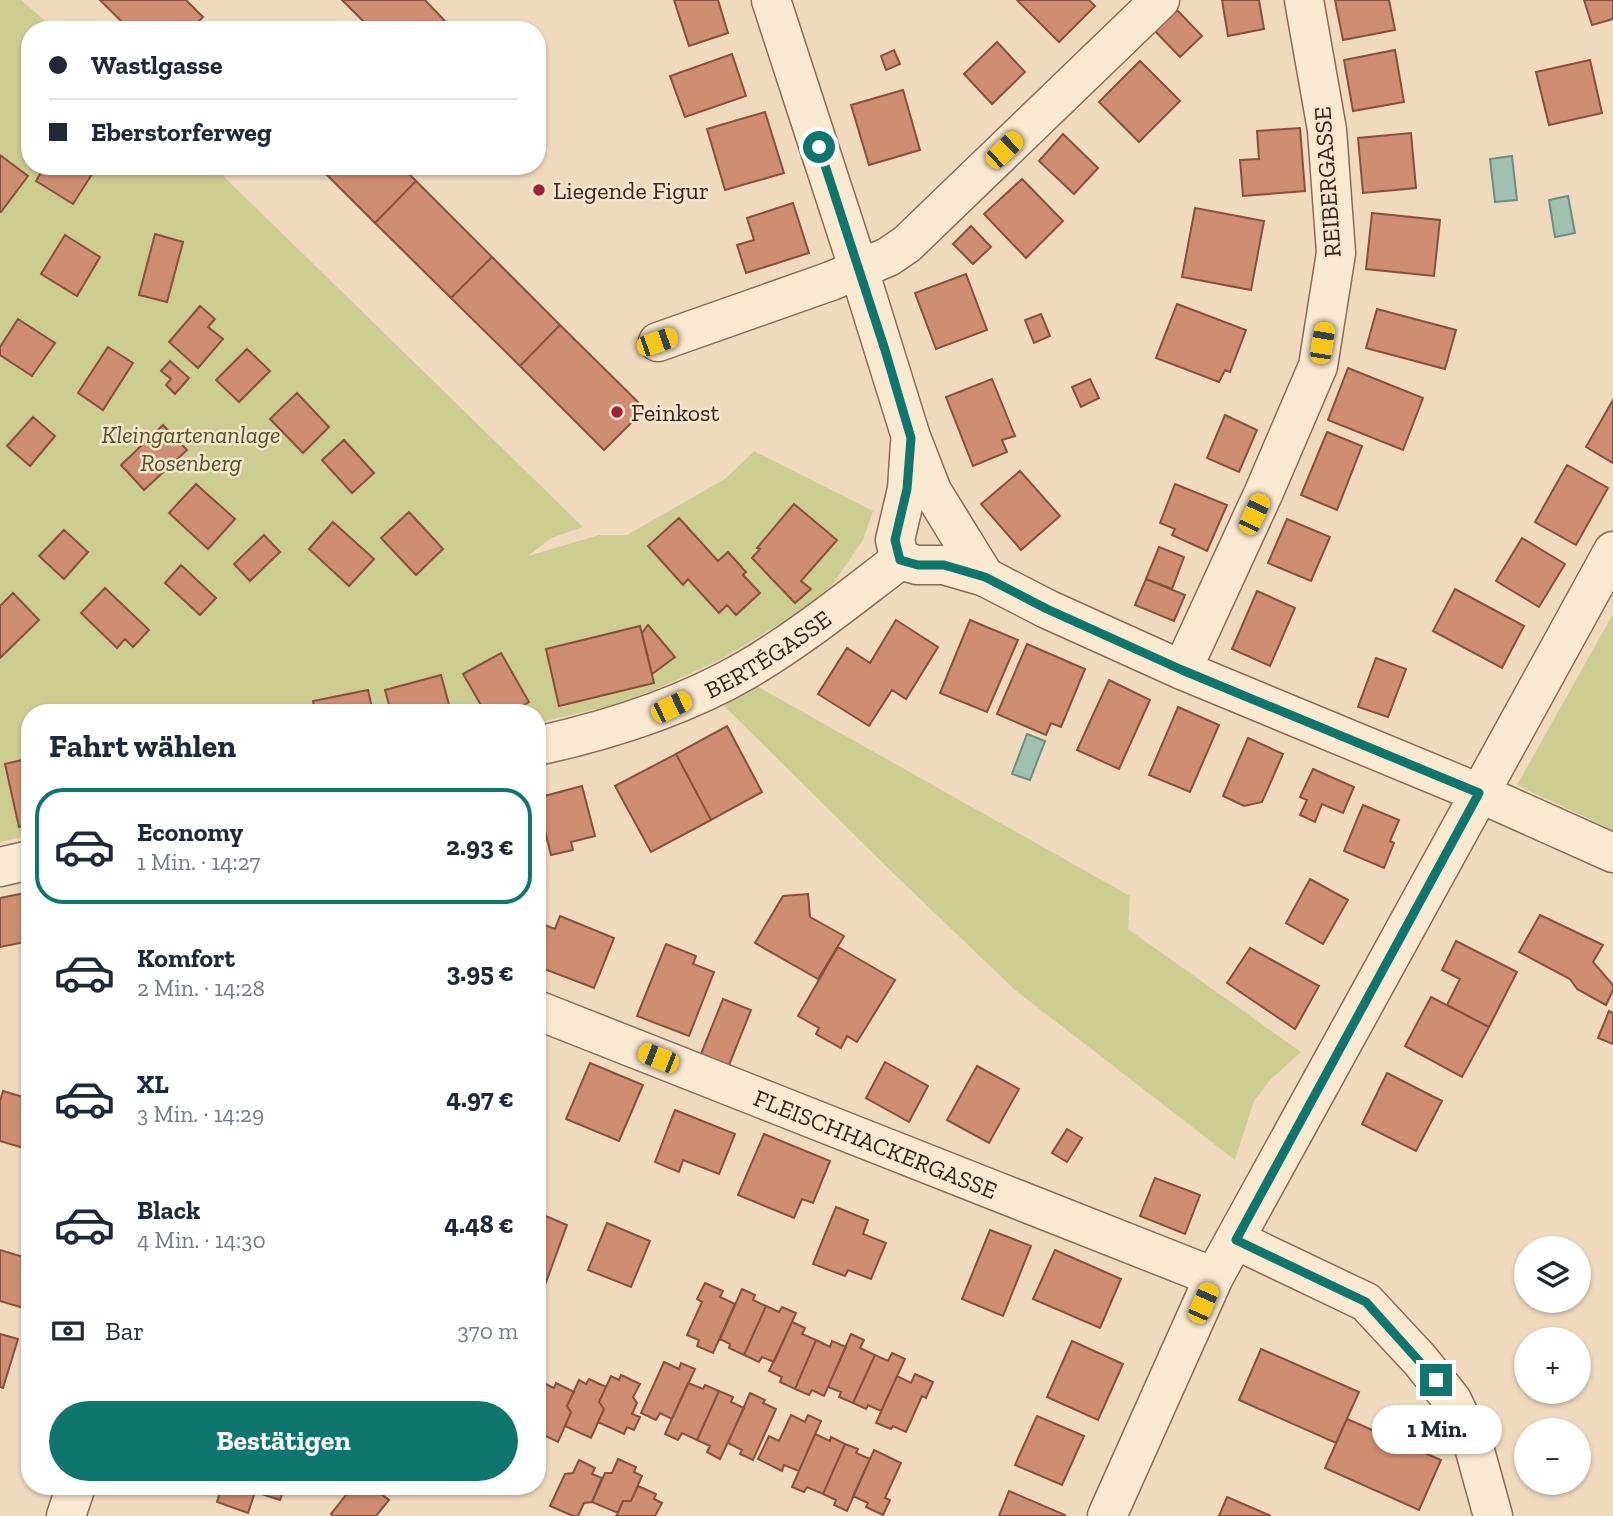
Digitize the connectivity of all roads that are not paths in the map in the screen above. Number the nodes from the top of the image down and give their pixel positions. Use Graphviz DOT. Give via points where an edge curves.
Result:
graph roads {
  1 [pos="771,0"];
  2 [pos="1160,0"];
  3 [pos="1304,0"];
  4 [pos="859,270"];
  5 [pos="657,342"];
  6 [pos="911,438"];
  7 [pos="1613,551"];
  8 [pos="900,560"];
  9 [pos="985,577"];
  10 [pos="1182,670"];
  11 [pos="546,744"];
  12 [pos="1479,793"];
  13 [pos="1613,853"];
  14 [pos="21,862"];
  15 [pos="0,867"];
  16 [pos="546,1014"];
  17 [pos="1236,1240"];
  18 [pos="1214,1277"];
  19 [pos="73,1495"];
  20 [pos="66,1516"];
  21 [pos="1107,1516"];
  22 [pos="1493,1516"];
  1 -- 4 [label="street"];
  2 -- 4 [label="street" via="907,244"];
  3 -- 10 [label="street, REIBERGASSE" via="1327,130 1336,253 1318,366"];
  4 -- 5 [label="street"];
  4 -- 6 [label="street"];
  6 -- 8 [label="street" via="907,489 895,540"];
  6 -- 9 [label="street" via="932,491"];
  7 -- 12 [label="street"];
  8 -- 9 [label="street" via="944,565"];
  8 -- 11 [label="street, BERTÉGASSE" via="802,635 746,670 671,707"];
  9 -- 10 [label="street"];
  10 -- 12 [label="street"];
  12 -- 13 [label="street"];
  12 -- 17 [label="street"];
  14 -- 15 [label="street"];
  16 -- 18 [label="street, FLEISCHHACKERGASSE"];
  17 -- 18 [label="street"];
  17 -- 22 [label="street" via="1366,1302 1452,1400 1474,1447"];
  18 -- 21 [label="street"];
  19 -- 20 [label="street"];
}
